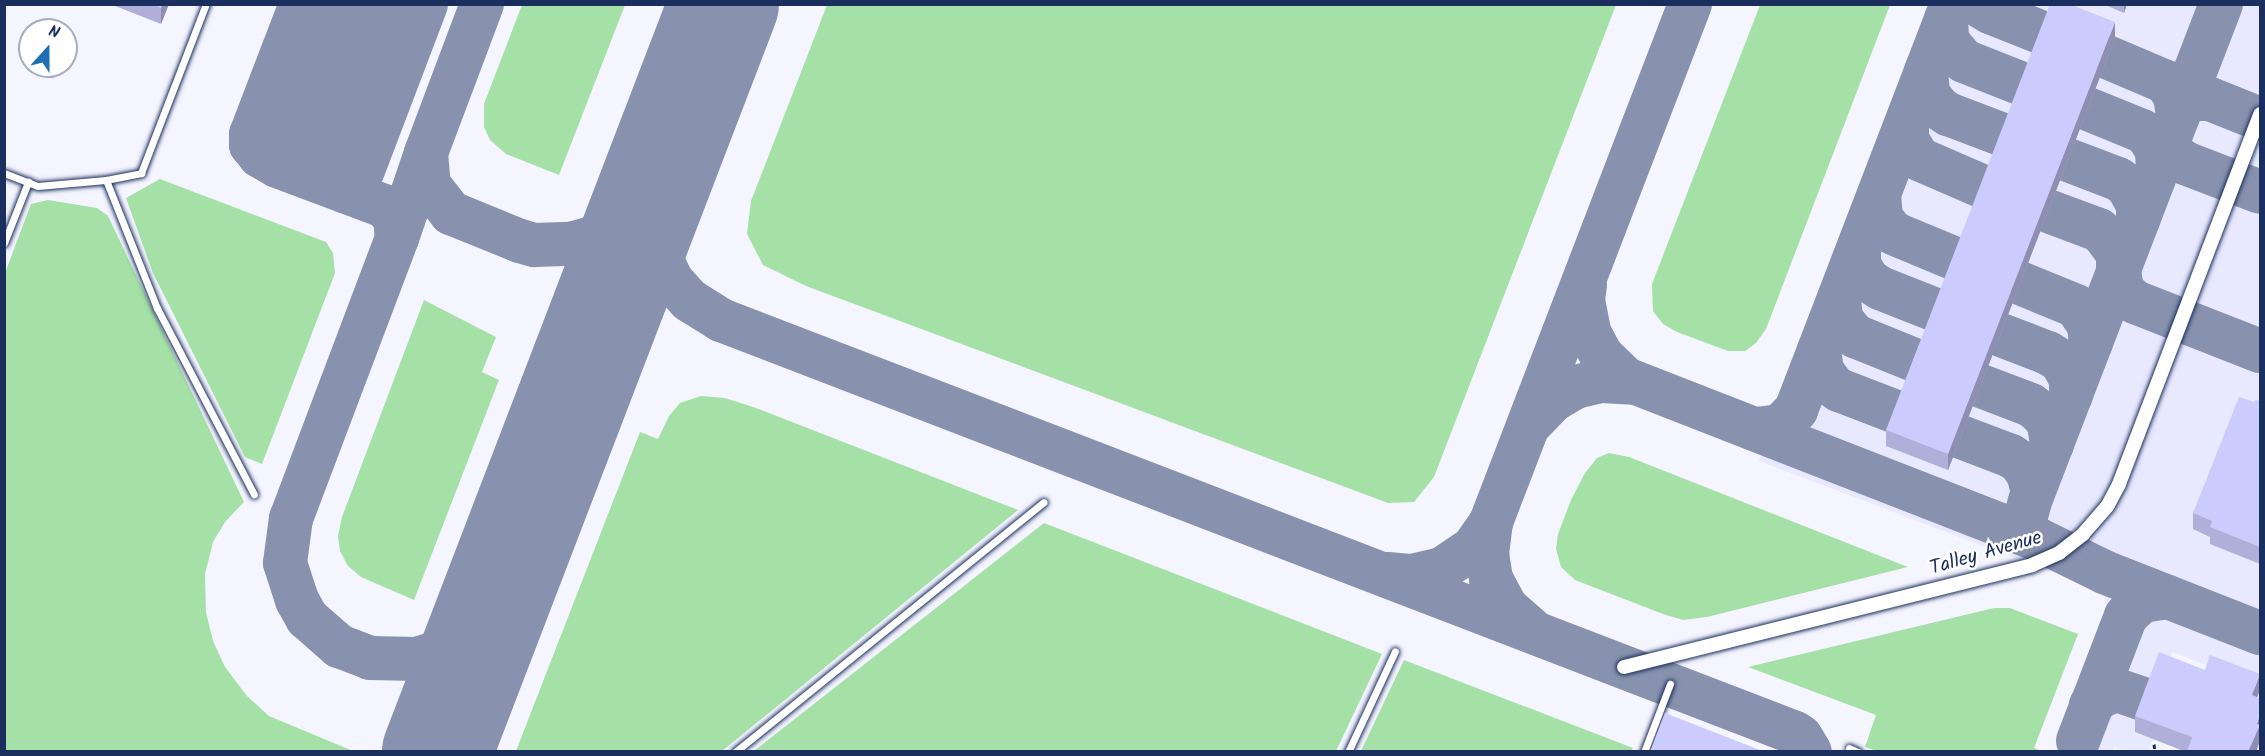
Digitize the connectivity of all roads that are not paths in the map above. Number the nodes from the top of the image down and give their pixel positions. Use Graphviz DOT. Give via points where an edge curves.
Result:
graph roads {
  1 [pos="206,4"];
  2 [pos="2260,114"];
  3 [pos="4,173"];
  4 [pos="106,180"];
  5 [pos="28,182"];
  6 [pos="4,243"];
  7 [pos="254,494"];
  8 [pos="1044,502"];
  9 [pos="1395,651"];
  10 [pos="1624,667"];
  11 [pos="1670,684"];
  12 [pos="735,752"];
  13 [pos="1348,752"];
  14 [pos="1644,752"];
  1 -- 4 [label="lane" via="141,173"];
  2 -- 10 [label="street, Talley Avenue" via="2119,484 2108,505 2083,534 2060,553 2032,565"];
  3 -- 5 [label="lane"];
  4 -- 5 [label="lane" via="38,186"];
  4 -- 7 [label="lane" via="157,308"];
  5 -- 6 [label="lane"];
  8 -- 12 [label="lane"];
  9 -- 13 [label="lane"];
  11 -- 14 [label="lane"];
}
